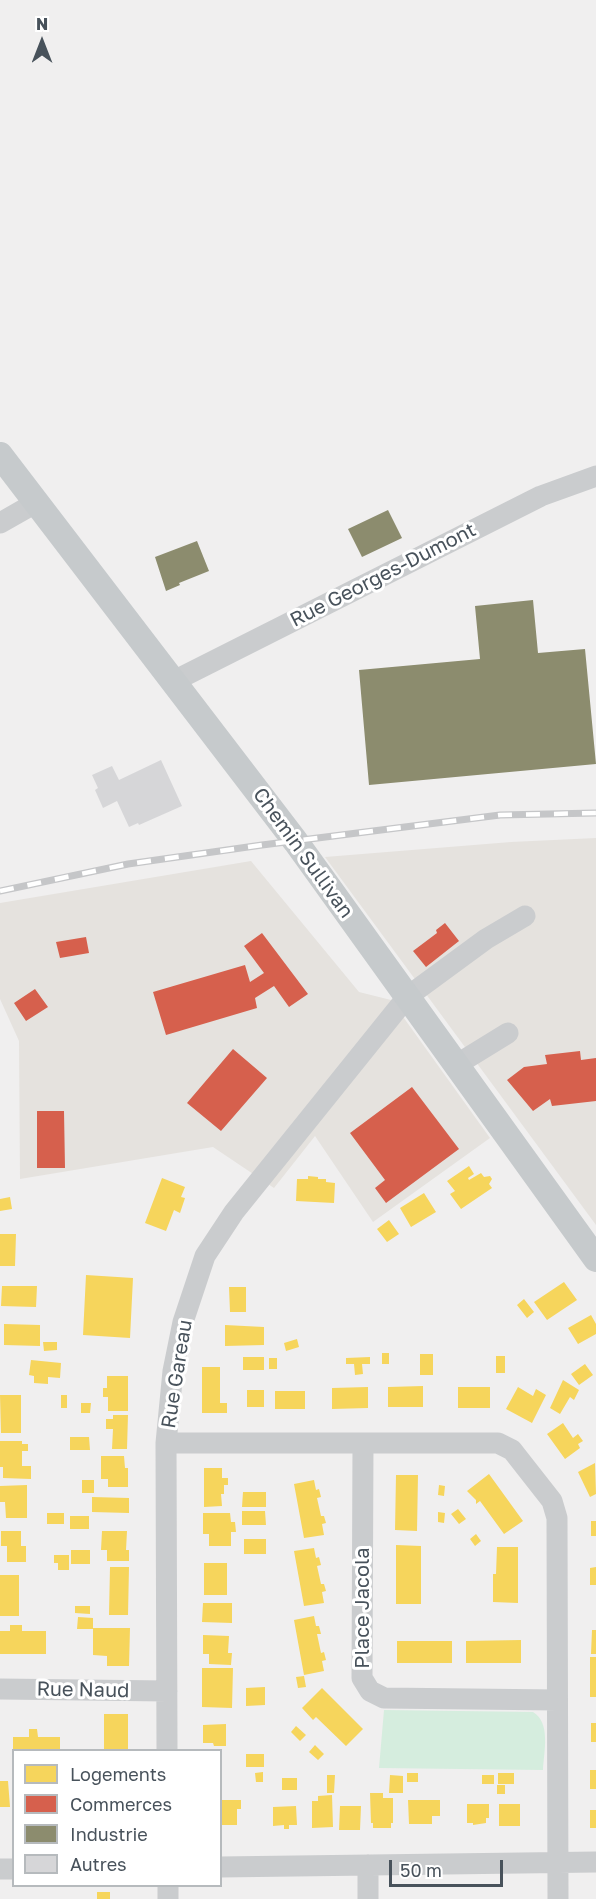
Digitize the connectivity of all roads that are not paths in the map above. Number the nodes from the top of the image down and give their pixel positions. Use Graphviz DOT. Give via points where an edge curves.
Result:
graph roads {
  1 [pos="0,455"];
  2 [pos="596,476"];
  3 [pos="37,502"];
  4 [pos="0,523"];
  5 [pos="174,681"];
  6 [pos="525,916"];
  7 [pos="407,997"];
  8 [pos="508,1033"];
  9 [pos="456,1065"];
  10 [pos="596,1259"];
  11 [pos="166,1443"];
  12 [pos="363,1444"];
  13 [pos="0,1689"];
  14 [pos="166,1691"];
  15 [pos="557,1700"];
  16 [pos="167,1749"];
  17 [pos="559,1862"];
  18 [pos="596,1862"];
  19 [pos="368,1865"];
  20 [pos="222,1867"];
  21 [pos="368,1899"];
  22 [pos="558,1899"];
  1 -- 3 [label="main road, Chemin Sullivan"];
  2 -- 5 [label="street, Rue Georges-Dumont" via="541,496"];
  3 -- 4 [label="street"];
  3 -- 5 [label="main road, Chemin Sullivan"];
  5 -- 7 [label="main road, Chemin Sullivan"];
  6 -- 7 [label="street, Rue Gareau" via="486,939"];
  7 -- 9 [label="main road, Chemin Sullivan"];
  7 -- 11 [label="street, Rue Gareau" via="234,1212 206,1256 183,1322 173,1371"];
  8 -- 9 [label="street"];
  9 -- 10 [label="main road, Chemin Sullivan"];
  11 -- 12 [label="street"];
  11 -- 14 [label="street, Rue Gareau"];
  12 -- 15 [label="street" via="498,1443 513,1449 552,1501 557,1518"];
  12 -- 15 [label="street, Place Jacola" via="362,1678 370,1691 384,1698"];
  13 -- 14 [label="street, Rue Naud"];
  14 -- 16 [label="street, Rue Gareau"];
  15 -- 17 [label="street"];
  17 -- 18 [label="street"];
  17 -- 19 [label="street"];
  17 -- 22 [label="street"];
  19 -- 20 [label="street"];
  19 -- 21 [label="street"];
}
